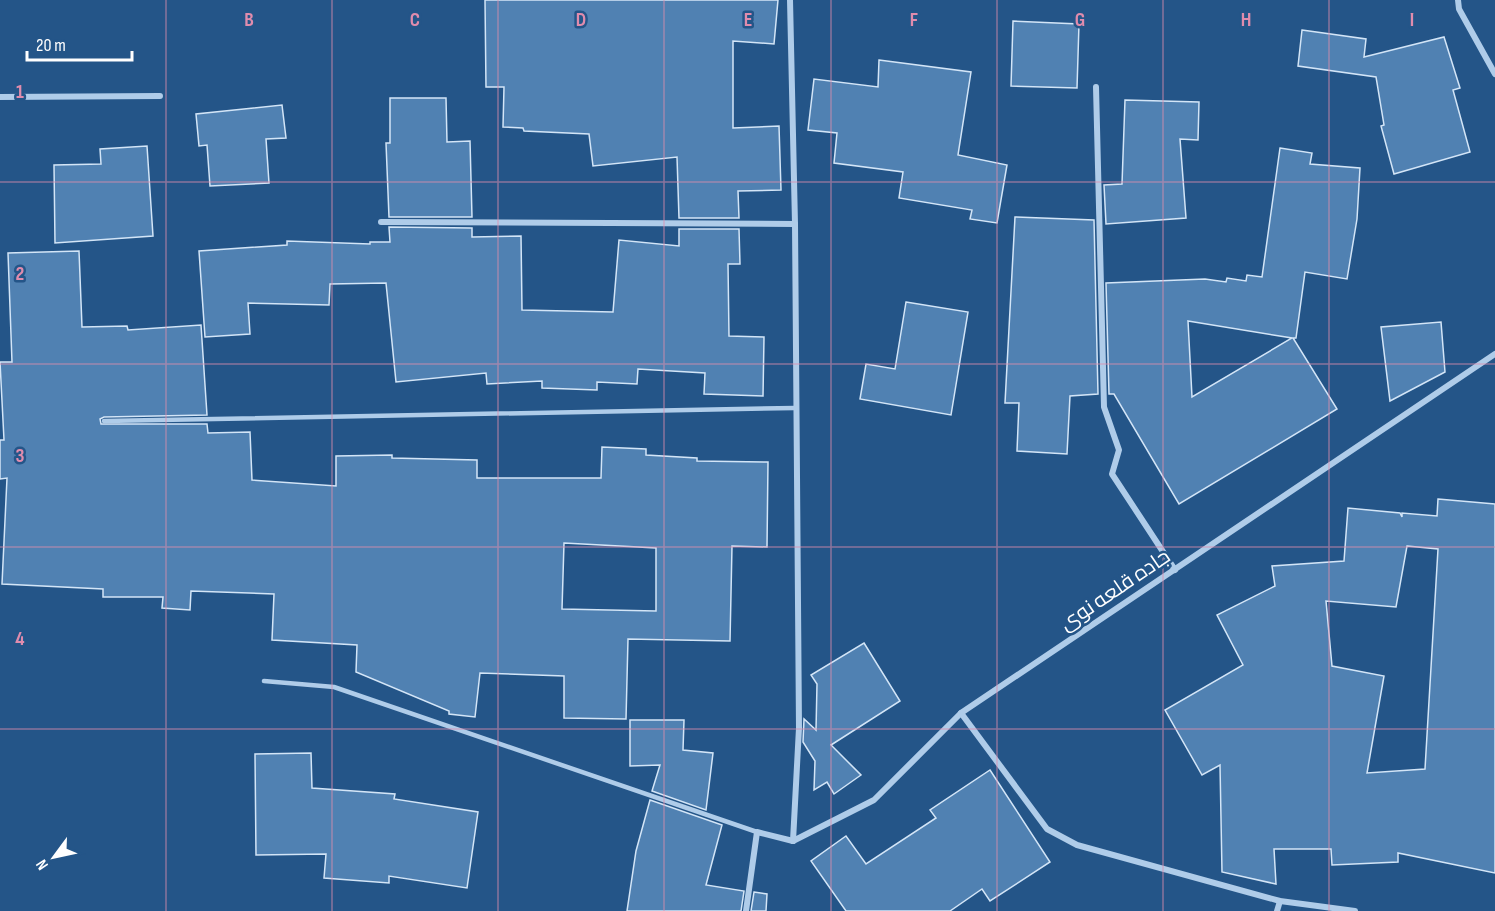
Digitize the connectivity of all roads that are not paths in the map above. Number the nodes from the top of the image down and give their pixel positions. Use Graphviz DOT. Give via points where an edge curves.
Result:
graph roads {
  1 [pos="790,0"];
  2 [pos="1458,0"];
  3 [pos="1495,74"];
  4 [pos="1096,87"];
  5 [pos="160,96"];
  6 [pos="0,97"];
  7 [pos="381,222"];
  8 [pos="795,224"];
  9 [pos="1495,354"];
  10 [pos="795,408"];
  11 [pos="104,421"];
  12 [pos="1175,570"];
  13 [pos="264,681"];
  14 [pos="961,713"];
  15 [pos="757,832"];
  16 [pos="793,841"];
  17 [pos="1280,901"];
  18 [pos="746,911"];
  19 [pos="1277,911"];
  20 [pos="1355,911"];
  1 -- 8 [label="street"];
  2 -- 3 [label="street" via="1459,9"];
  4 -- 12 [label="street" via="1104,406 1119,450 1112,474"];
  5 -- 6 [label="street"];
  7 -- 8 [label="street"];
  8 -- 10 [label="street"];
  9 -- 12 [label="street, جاده قلعه نوی"];
  10 -- 11 [label="lane"];
  10 -- 16 [label="street" via="799,728"];
  12 -- 14 [label="street, جاده قلعه نوی"];
  13 -- 15 [label="lane" via="334,687"];
  14 -- 16 [label="street, جاده قلعه نوی" via="874,800"];
  14 -- 17 [label="street" via="1047,829 1077,845"];
  15 -- 16 [label="street"];
  15 -- 18 [label="street"];
  17 -- 19 [label="street"];
  17 -- 20 [label="street"];
}
